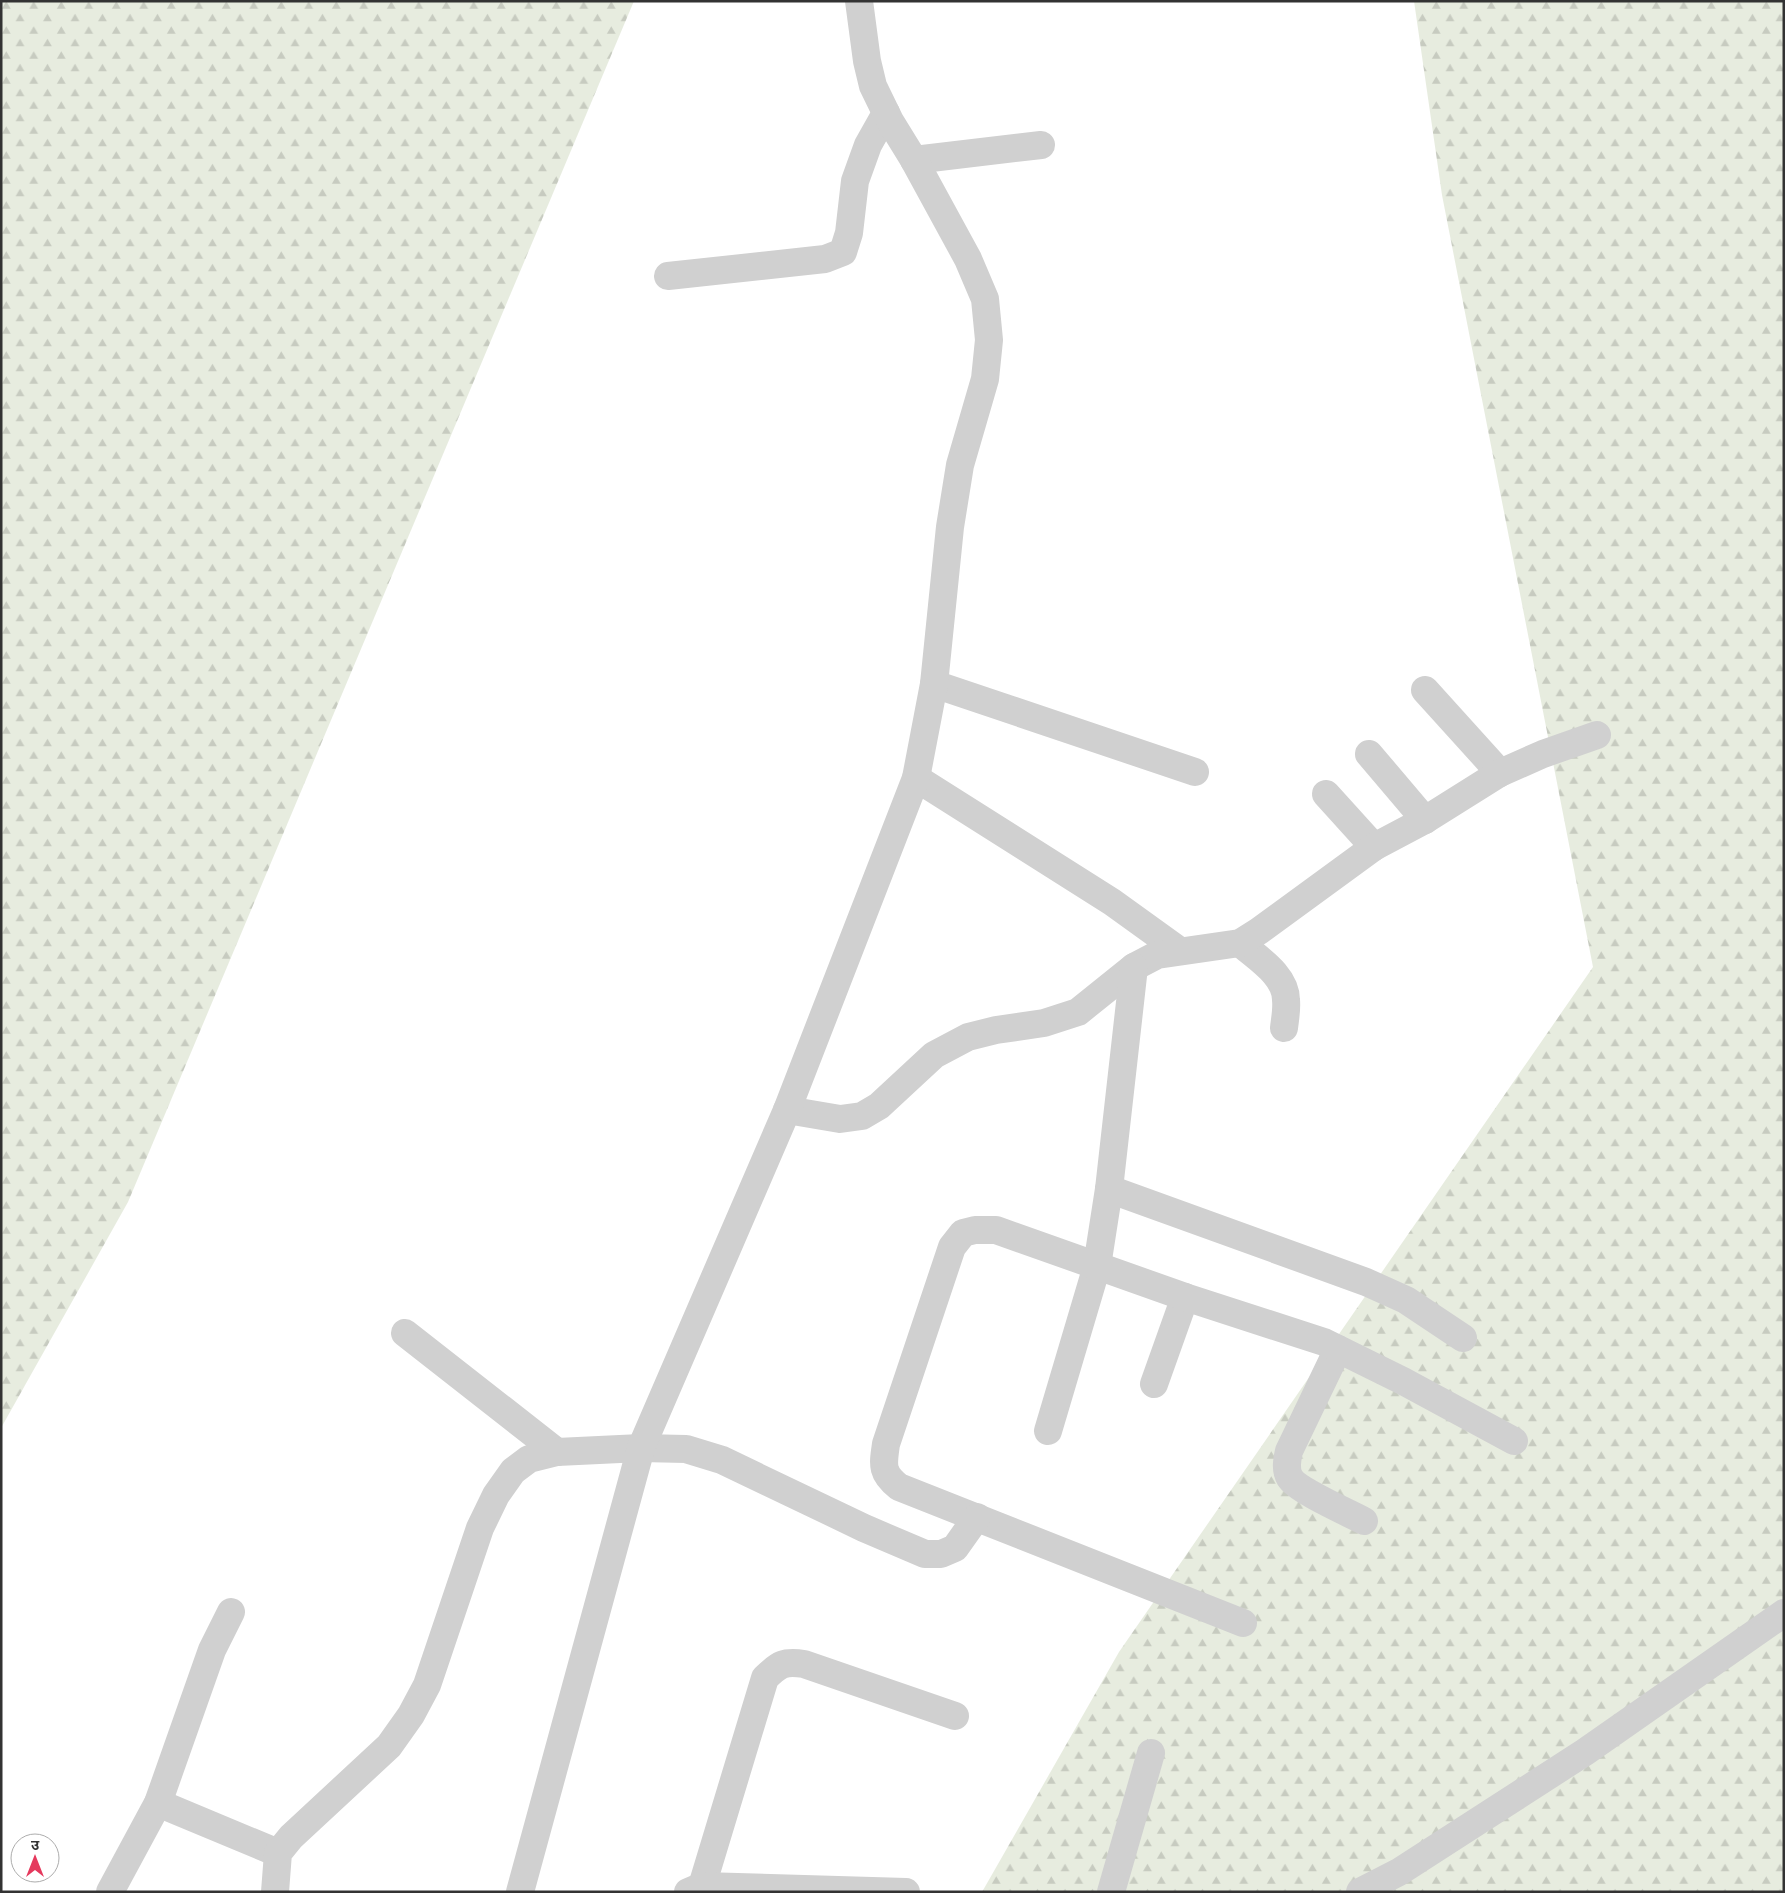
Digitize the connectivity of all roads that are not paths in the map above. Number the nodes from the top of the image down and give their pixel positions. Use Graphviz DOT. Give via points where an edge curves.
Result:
graph roads {
  1 [pos="859,1"];
  2 [pos="886,113"];
  3 [pos="1042,145"];
  4 [pos="914,160"];
  5 [pos="668,276"];
  6 [pos="934,684"];
  7 [pos="1425,690"];
  8 [pos="1597,735"];
  9 [pos="1369,754"];
  10 [pos="1195,772"];
  11 [pos="1500,773"];
  12 [pos="916,778"];
  13 [pos="1326,794"];
  14 [pos="1425,820"];
  15 [pos="1374,848"];
  16 [pos="1240,942"];
  17 [pos="1180,951"];
  18 [pos="1134,967"];
  19 [pos="1284,1028"];
  20 [pos="788,1110"];
  21 [pos="1109,1189"];
  22 [pos="1097,1266"];
  23 [pos="1185,1297"];
  24 [pos="405,1333"];
  25 [pos="1464,1338"];
  26 [pos="1338,1350"];
  27 [pos="1154,1384"];
  28 [pos="1048,1431"];
  29 [pos="1514,1441"];
  30 [pos="641,1448"];
  31 [pos="557,1452"];
  32 [pos="977,1517"];
  33 [pos="1364,1521"];
  34 [pos="231,1612"];
  35 [pos="1784,1613"];
  36 [pos="1243,1624"];
  37 [pos="955,1716"];
  38 [pos="1151,1753"];
  39 [pos="158,1803"];
  40 [pos="278,1853"];
  41 [pos="695,1889"];
  42 [pos="110,1892"];
  43 [pos="274,1892"];
  44 [pos="520,1892"];
  45 [pos="906,1892"];
  46 [pos="1110,1892"];
  47 [pos="1360,1892"];
  1 -- 2 [label="street" via="873,86"];
  2 -- 4 [label="street"];
  2 -- 5 [label="street" via="868,145 856,181 843,252 825,259"];
  3 -- 4 [label="street"];
  4 -- 6 [label="street" via="968,259 985,299 989,340 985,379 960,465"];
  6 -- 10 [label="street"];
  6 -- 12 [label="street"];
  7 -- 11 [label="street"];
  8 -- 11 [label="street"];
  9 -- 14 [label="street"];
  11 -- 14 [label="street"];
  12 -- 17 [label="street" via="1112,902"];
  12 -- 20 [label="street"];
  13 -- 15 [label="street"];
  14 -- 15 [label="street"];
  15 -- 16 [label="street"];
  16 -- 17 [label="street"];
  16 -- 19 [label="street" via="1284,986"];
  17 -- 18 [label="street" via="1157,955"];
  18 -- 20 [label="street" via="1078,1012 1044,1024 968,1037 934,1055 879,1106 862,1116 840,1119"];
  18 -- 21 [label="street"];
  20 -- 30 [label="street"];
  21 -- 22 [label="street"];
  21 -- 25 [label="street" via="1366,1282 1406,1300"];
  22 -- 23 [label="street"];
  22 -- 28 [label="street"];
  22 -- 32 [label="street" via="996,1230 963,1233 952,1247 886,1444 884,1462 887,1478 899,1487"];
  23 -- 26 [label="street" via="1324,1342"];
  23 -- 27 [label="street"];
  24 -- 31 [label="street"];
  26 -- 29 [label="street"];
  26 -- 33 [label="street" via="1289,1451 1286,1467 1290,1478 1301,1488"];
  30 -- 31 [label="street"];
  30 -- 32 [label="street" via="686,1449 722,1460 925,1554 941,1554 955,1548"];
  30 -- 44 [label="street"];
  31 -- 40 [label="street" via="529,1459 513,1471 496,1495 480,1528 427,1685 411,1715 389,1746"];
  32 -- 36 [label="street"];
  34 -- 39 [label="street" via="212,1650"];
  35 -- 47 [label="street" via="1585,1752 1399,1872"];
  37 -- 41 [label="street" via="804,1664 790,1662 776,1667 765,1678"];
  38 -- 46 [label="street"];
  39 -- 40 [label="street"];
  39 -- 42 [label="street"];
  40 -- 43 [label="street"];
  41 -- 45 [label="street"];
}
